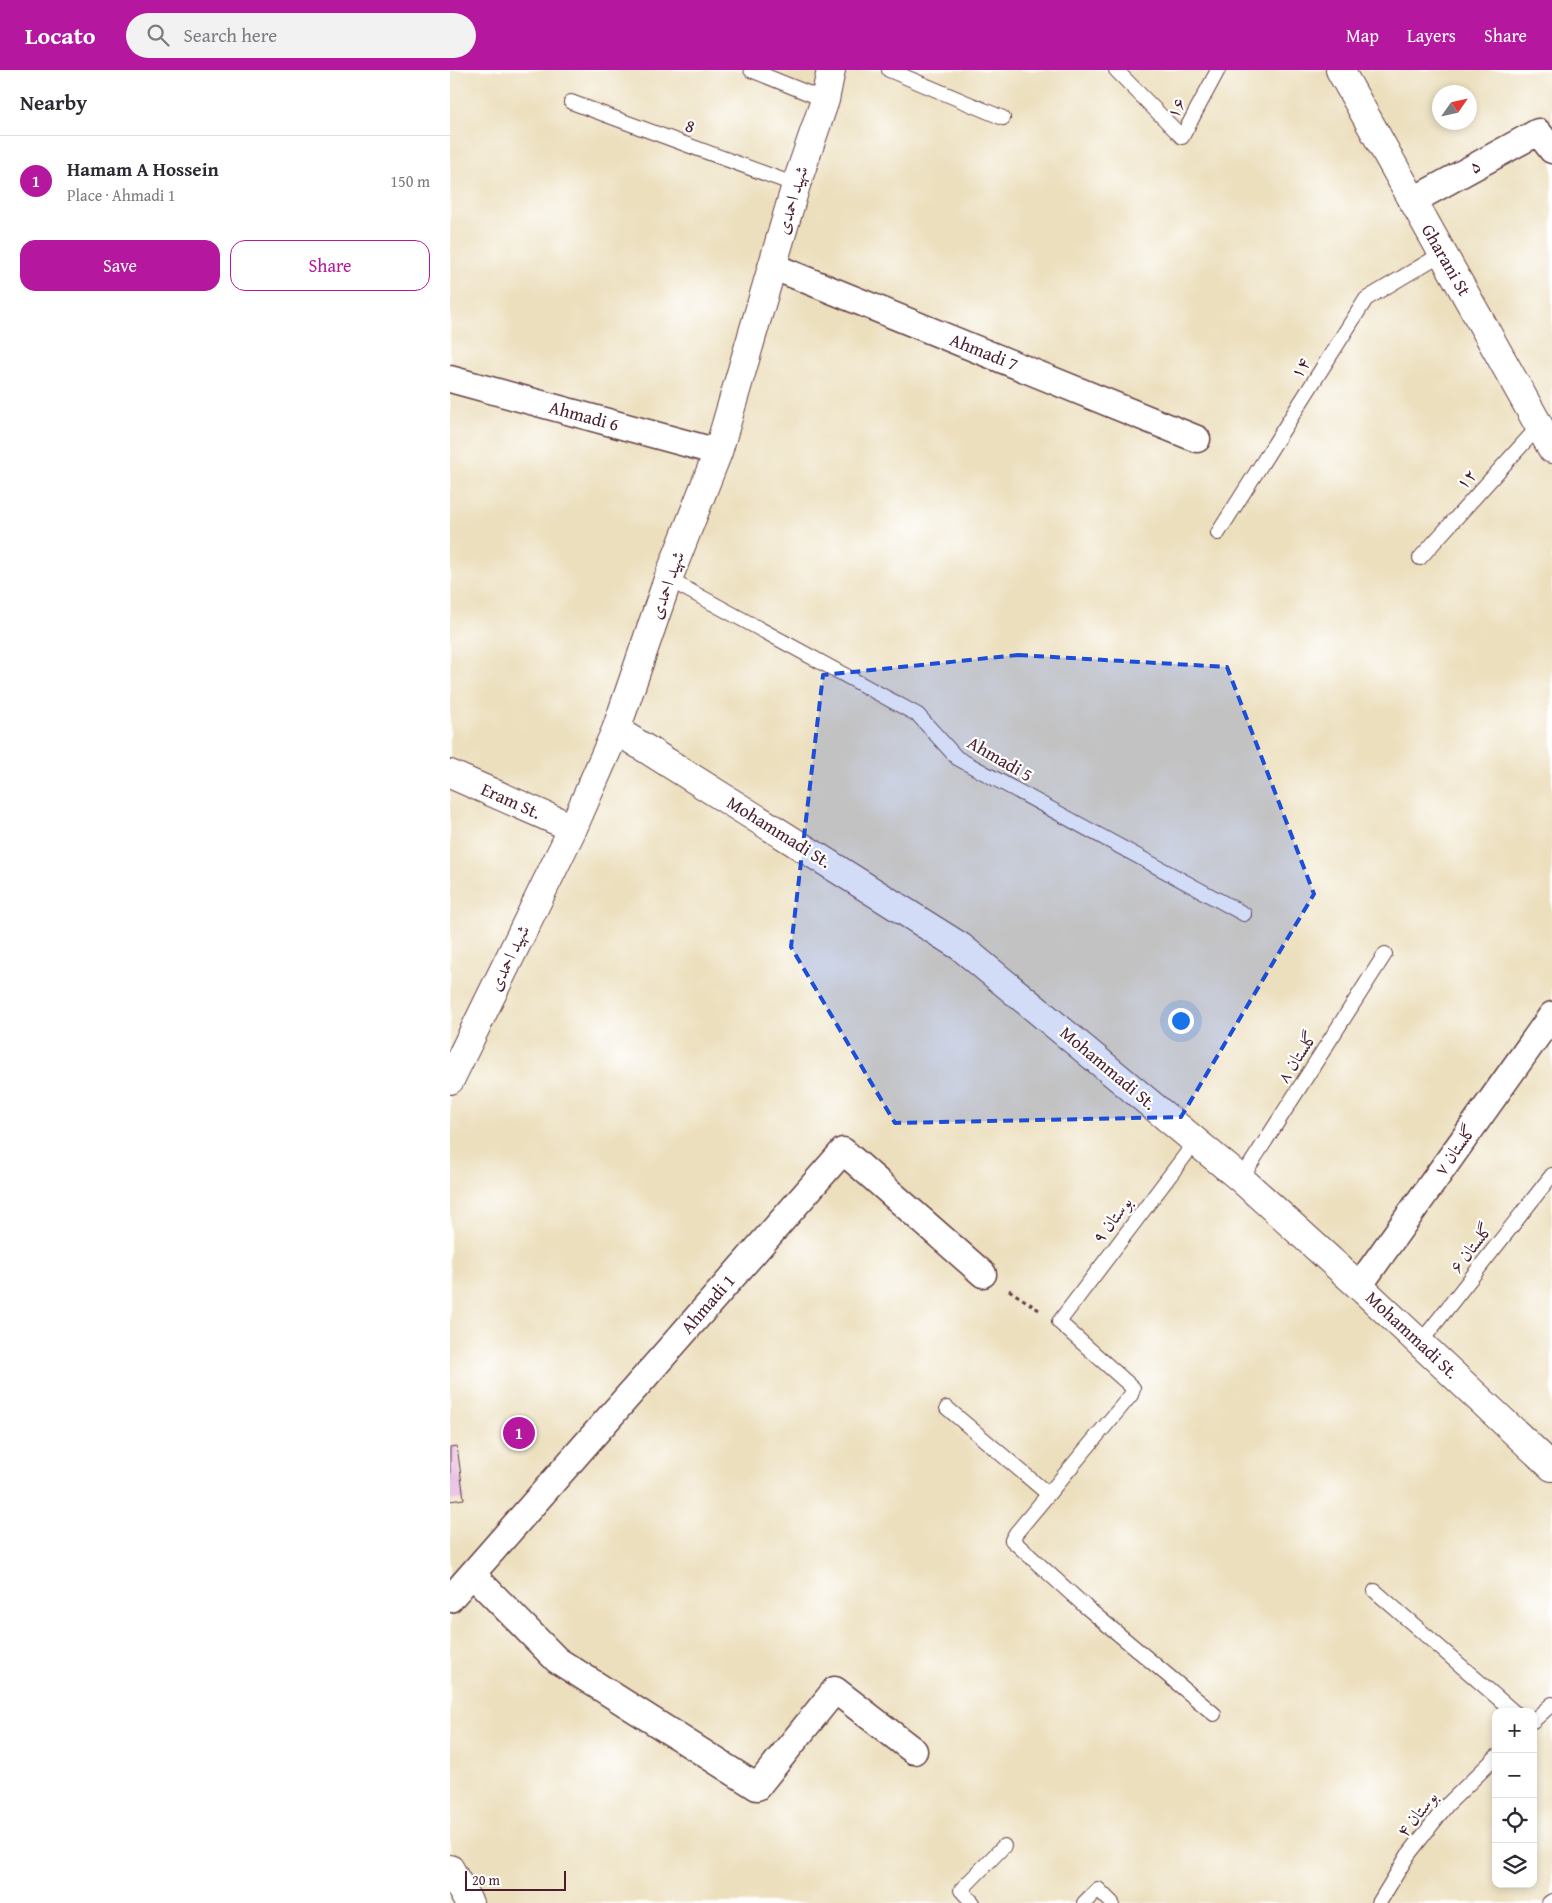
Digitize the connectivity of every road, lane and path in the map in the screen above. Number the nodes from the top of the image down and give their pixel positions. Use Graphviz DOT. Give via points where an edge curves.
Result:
graph roads {
  1 [pos="751,70"];
  2 [pos="831,70"];
  3 [pos="890,70"];
  4 [pos="1116,70"];
  5 [pos="1218,70"];
  6 [pos="1340,70"];
  7 [pos="825,100"];
  8 [pos="571,102"];
  9 [pos="1003,118"];
  10 [pos="1545,141"];
  11 [pos="796,185"];
  12 [pos="1412,201"];
  13 [pos="1443,253"];
  14 [pos="772,266"];
  15 [pos="450,379"];
  16 [pos="1546,437"];
  17 [pos="1197,438"];
  18 [pos="718,452"];
  19 [pos="1218,533"];
  20 [pos="1420,558"];
  21 [pos="668,578"];
  22 [pos="616,730"];
  23 [pos="450,774"];
  24 [pos="573,828"];
  25 [pos="1244,914"];
  26 [pos="1385,954"];
  27 [pos="1552,1015"];
  28 [pos="450,1080"];
  29 [pos="1196,1141"];
  30 [pos="1552,1175"];
  31 [pos="1241,1179"];
  32 [pos="984,1274"];
  33 [pos="1358,1286"];
  34 [pos="1058,1322"];
  35 [pos="1420,1344"];
  36 [pos="947,1408"];
  37 [pos="1552,1467"];
  38 [pos="1048,1494"];
  39 [pos="472,1574"];
  40 [pos="1375,1591"];
  41 [pos="450,1599"];
  42 [pos="1552,1704"];
  43 [pos="1509,1708"];
  44 [pos="1214,1714"];
  45 [pos="1537,1717"];
  46 [pos="914,1751"];
  47 [pos="1492,1761"];
  48 [pos="1004,1846"];
  49 [pos="450,1869"];
  50 [pos="469,1903"];
  51 [pos="973,1903"];
  52 [pos="1084,1903"];
  53 [pos="1112,1903"];
  54 [pos="1379,1903"];
  1 -- 7 [label="lane"];
  2 -- 7 [label="street, شهید احمدی"];
  3 -- 9 [label="lane"];
  4 -- 5 [label="lane, ۱۶" via="1182,137"];
  6 -- 12 [label="street, Gharani St"];
  7 -- 11 [label="street, شهید احمدی"];
  8 -- 11 [label="lane, 8"];
  10 -- 12 [label="street, ۵"];
  11 -- 14 [label="street, شهید احمدی"];
  12 -- 13 [label="street, Gharani St"];
  13 -- 16 [label="street, Gharani St"];
  13 -- 19 [label="lane, ۱۴" via="1366,299"];
  14 -- 17 [label="street, Ahmadi 7"];
  14 -- 18 [label="street, شهید احمدی"];
  15 -- 18 [label="street, Ahmadi 6"];
  16 -- 20 [label="lane, ۱۲"];
  18 -- 21 [label="street, شهید احمدی"];
  21 -- 22 [label="street, شهید احمدی"];
  21 -- 25 [label="lane, Ahmadi 5" via="918,715 957,758"];
  22 -- 24 [label="street, شهید احمدی"];
  22 -- 29 [label="street, Mohammadi St." via="961,947"];
  23 -- 24 [label="street, Eram St."];
  24 -- 28 [label="street, شهید احمدی"];
  26 -- 31 [label="lane, گلستان ۸"];
  27 -- 33 [label="street, گلستان ۷"];
  29 -- 31 [label="street, Mohammadi St."];
  29 -- 34 [label="lane, بوستان ۹"];
  30 -- 35 [label="lane, گلستان ۶"];
  31 -- 33 [label="street, Mohammadi St."];
  32 -- 34 [label="path"];
  32 -- 39 [label="street, Ahmadi 1" via="843,1151"];
  33 -- 35 [label="street, Mohammadi St."];
  34 -- 38 [label="lane" via="1133,1388 1131,1396"];
  35 -- 37 [label="street, Mohammadi St."];
  36 -- 38 [label="lane"];
  38 -- 44 [label="lane" via="1012,1540"];
  39 -- 41 [label="street, Ahmadi 1"];
  39 -- 46 [label="street" via="557,1660 757,1787 834,1690"];
  40 -- 43 [label="lane"];
  42 -- 45 [label="lane"];
  47 -- 54 [label="lane, بوستان ۴" via="1447,1805 1408,1855"];
  48 -- 51 [label="lane" via="960,1890"];
  49 -- 50 [label="street"];
  52 -- 53 [label="lane" via="1098,1889"];
}
